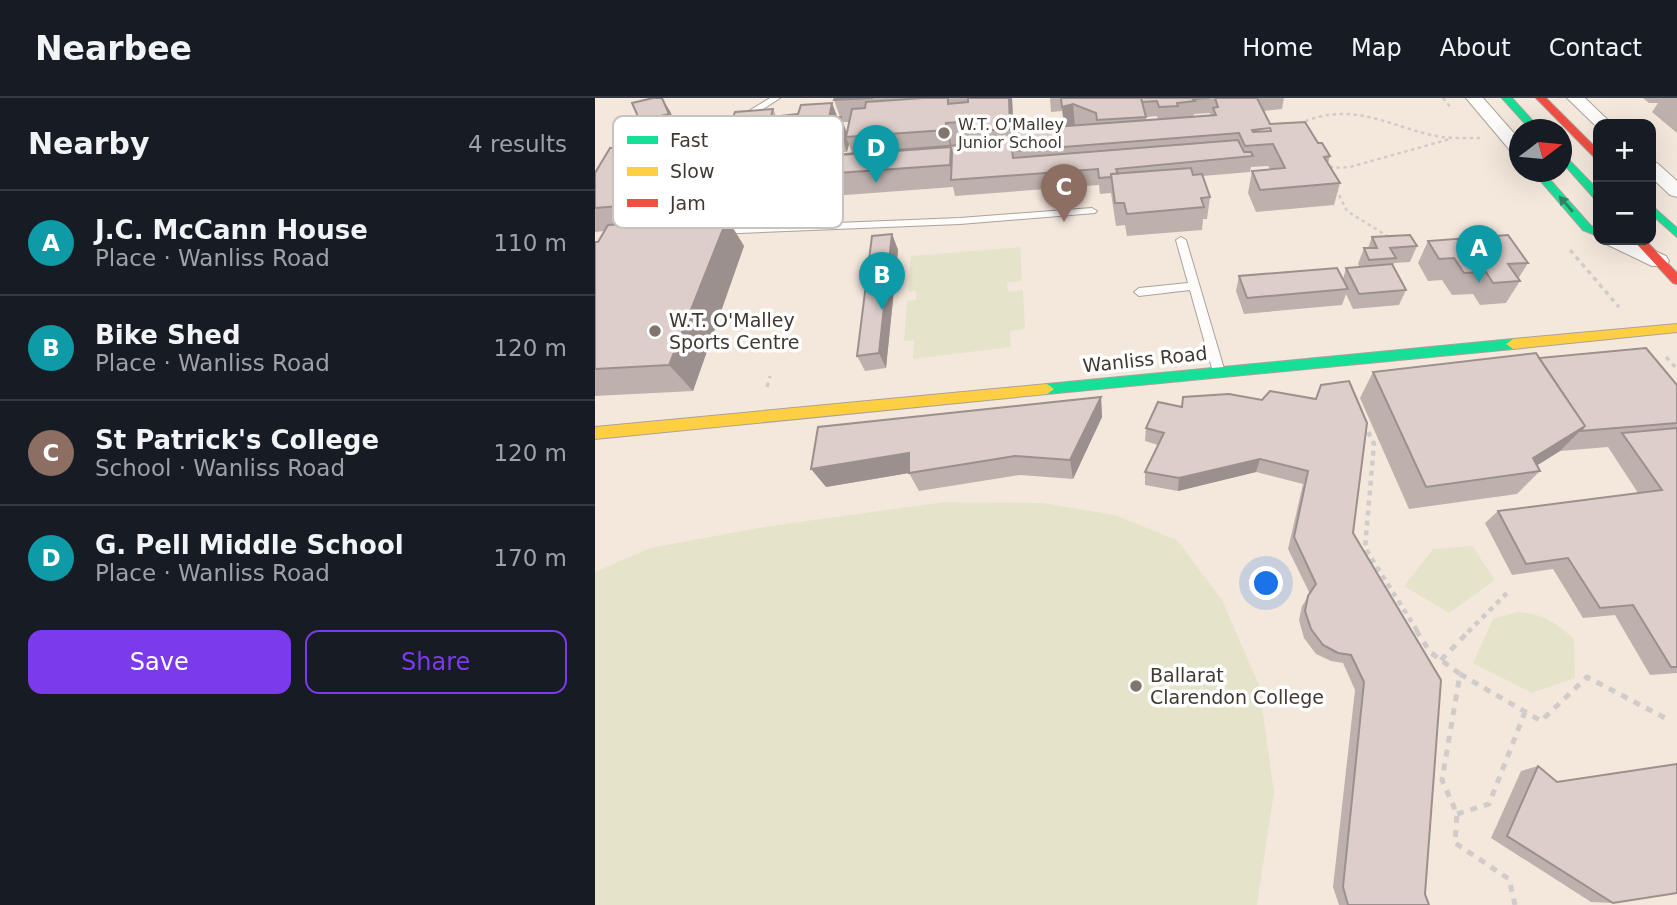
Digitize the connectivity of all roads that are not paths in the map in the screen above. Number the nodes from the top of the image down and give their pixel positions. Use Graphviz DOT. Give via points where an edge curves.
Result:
graph roads {
  1 [pos="776,98"];
  2 [pos="1473,98"];
  3 [pos="1507,98"];
  4 [pos="1541,98"];
  5 [pos="1575,98"];
  6 [pos="747,116"];
  7 [pos="1527,119"];
  8 [pos="1598,119"];
  9 [pos="1509,138"];
  10 [pos="1593,150"];
  11 [pos="1572,167"];
  12 [pos="1547,182"];
  13 [pos="1593,190"];
  14 [pos="1092,211"];
  15 [pos="1656,213"];
  16 [pos="843,225"];
  17 [pos="692,228"];
  18 [pos="768,228"];
  19 [pos="1593,231"];
  20 [pos="690,233"];
  21 [pos="678,234"];
  22 [pos="1677,234"];
  23 [pos="1181,240"];
  24 [pos="1624,245"];
  25 [pos="1644,245"];
  26 [pos="1659,261"];
  27 [pos="1677,280"];
  28 [pos="1195,286"];
  29 [pos="1139,292"];
  30 [pos="1677,328"];
  31 [pos="1219,372"];
  32 [pos="595,435"];
  1 -- 6 [label="lane"];
  2 -- 9 [label="street"];
  3 -- 7 [label="street"];
  4 -- 10 [label="street"];
  5 -- 8 [label="street"];
  11 -- 13 [label="street"];
  19 -- 12 [label="street, one-way"];
  14 -- 16 [label="lane"];
  15 -- 22 [label="street"];
  17 -- 20 [label="lane"];
  18 -- 20 [label="lane"];
  20 -- 21 [label="lane"];
  23 -- 28 [label="lane"];
  24 -- 26 [label="street"];
  25 -- 26 [label="street"];
  26 -- 27 [label="street"];
  28 -- 29 [label="lane"];
  28 -- 31 [label="lane"];
  30 -- 31 [label="street, Wanliss Road"];
  31 -- 32 [label="street, Wanliss Road"];
}
